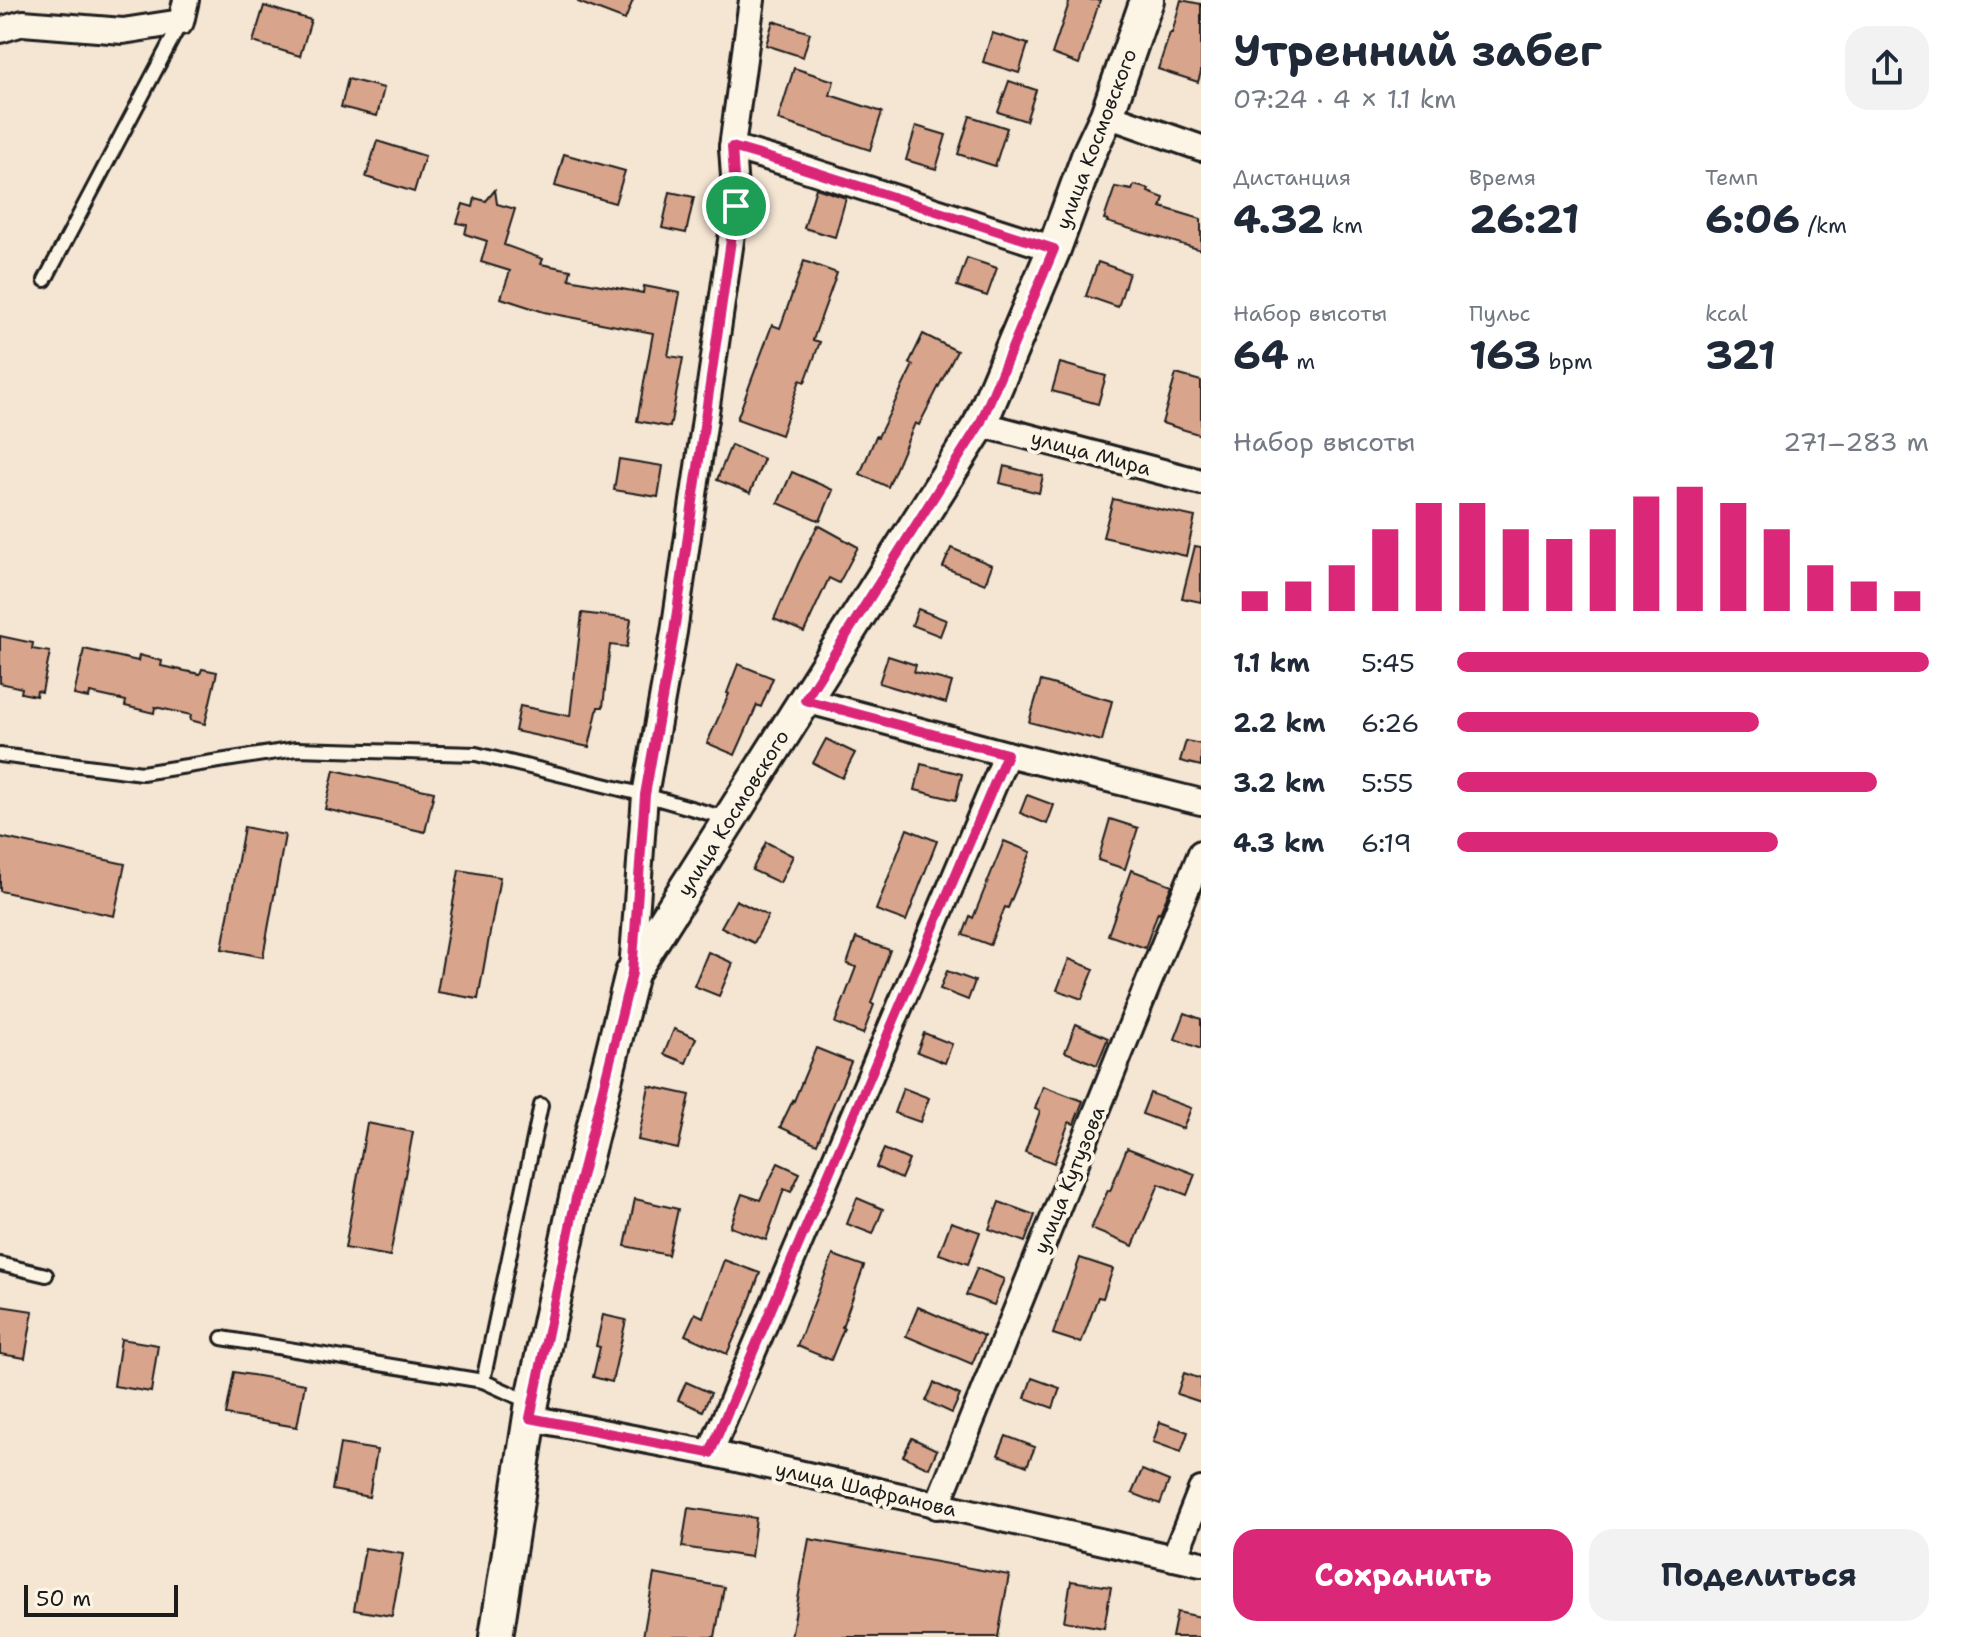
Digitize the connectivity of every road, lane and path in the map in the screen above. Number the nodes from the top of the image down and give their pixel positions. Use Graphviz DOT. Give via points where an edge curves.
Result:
graph roads {
  1 [pos="752,0"];
  2 [pos="1147,0"];
  3 [pos="183,11"];
  4 [pos="0,30"];
  5 [pos="1107,115"];
  6 [pos="732,147"];
  7 [pos="1201,148"];
  8 [pos="1054,249"];
  9 [pos="45,280"];
  10 [pos="980,424"];
  11 [pos="1201,482"];
  12 [pos="805,700"];
  13 [pos="1007,754"];
  14 [pos="0,755"];
  15 [pos="645,795"];
  16 [pos="1201,802"];
  17 [pos="730,819"];
  18 [pos="1201,853"];
  19 [pos="632,973"];
  20 [pos="541,1105"];
  21 [pos="0,1264"];
  22 [pos="46,1275"];
  23 [pos="222,1338"];
  24 [pos="483,1381"];
  25 [pos="531,1411"];
  26 [pos="710,1453"];
  27 [pos="1201,1490"];
  28 [pos="937,1506"];
  29 [pos="1174,1558"];
  30 [pos="1201,1564"];
  31 [pos="496,1637"];
  1 -- 6 [label="street"];
  2 -- 5 [label="main road, улица Космовского"];
  3 -- 4 [label="street" via="123,31 23,23"];
  3 -- 9 [label="lane"];
  5 -- 7 [label="street"];
  5 -- 8 [label="main road, улица Космовского"];
  6 -- 8 [label="street"];
  6 -- 15 [label="street" via="736,206"];
  8 -- 10 [label="main road, улица Космовского"];
  10 -- 11 [label="street, улица Мира"];
  10 -- 12 [label="main road, улица Космовского"];
  12 -- 13 [label="street"];
  12 -- 17 [label="main road, улица Космовского"];
  13 -- 16 [label="street"];
  13 -- 26 [label="street"];
  14 -- 15 [label="lane" via="142,773 296,749 476,754"];
  15 -- 17 [label="lane"];
  15 -- 19 [label="street"];
  17 -- 19 [label="main road, улица Космовского"];
  18 -- 28 [label="street, улица Кутузова"];
  19 -- 25 [label="main road, улица Космовского" via="577,1193"];
  20 -- 24 [label="lane"];
  21 -- 22 [label="lane"];
  23 -- 24 [label="lane"];
  24 -- 25 [label="lane"];
  25 -- 26 [label="street, улица Шафранова"];
  25 -- 31 [label="main road, улица Космовского"];
  26 -- 28 [label="street, улица Шафранова"];
  27 -- 29 [label="street"];
  28 -- 29 [label="street, улица Шафранова"];
  29 -- 30 [label="street, улица Шафранова"];
}
